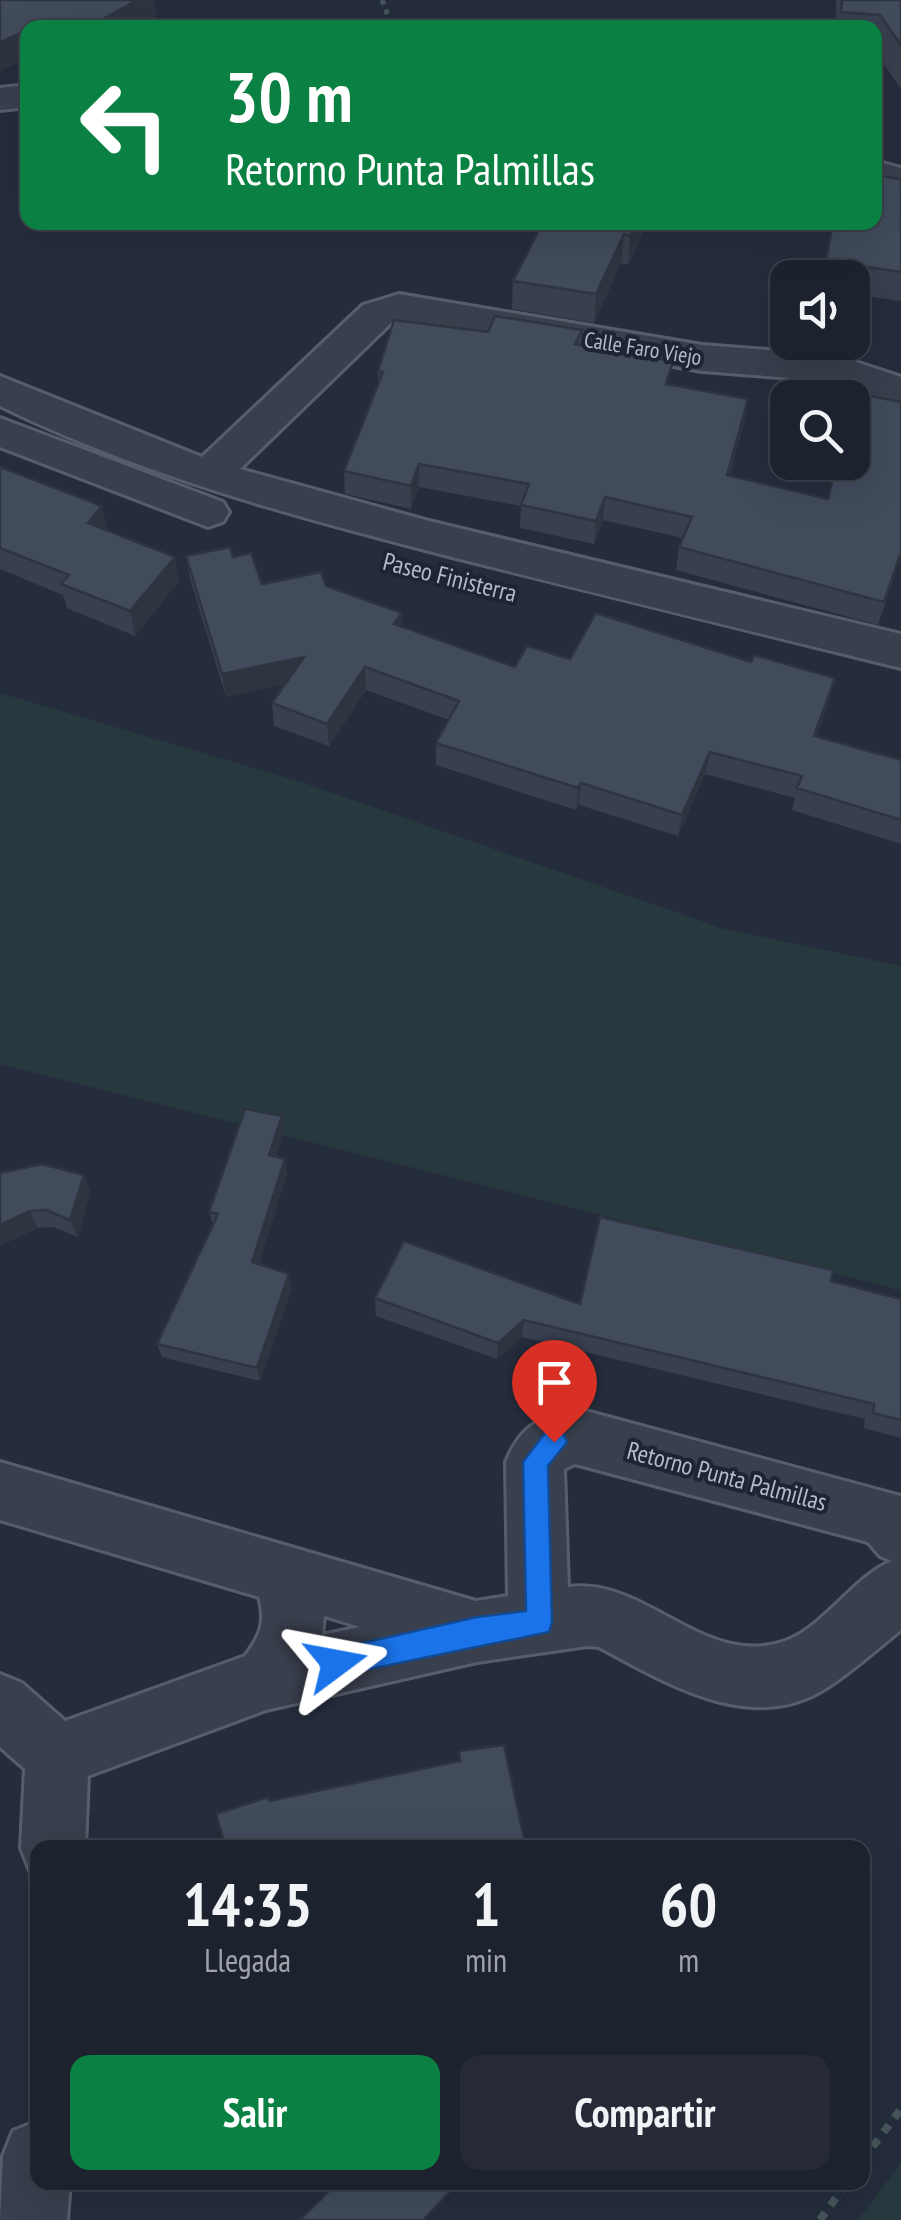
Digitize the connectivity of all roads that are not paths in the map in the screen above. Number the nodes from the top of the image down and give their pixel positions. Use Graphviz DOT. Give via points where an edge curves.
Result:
graph roads {
  1 [pos="0,389"];
  2 [pos="901,392"];
  3 [pos="16,426"];
  4 [pos="209,475"];
  5 [pos="901,651"];
  6 [pos="901,686"];
  7 [pos="0,1491"];
  8 [pos="901,1535"];
  9 [pos="281,1574"];
  10 [pos="901,1586"];
  11 [pos="539,1622"];
  12 [pos="477,1630"];
  13 [pos="266,1679"];
  14 [pos="0,1704"];
  15 [pos="57,1756"];
  16 [pos="53,1840"];
  17 [pos="34,2190"];
  18 [pos="30,2220"];
  1 -- 3 [label="street, Paseo Finisterra"];
  2 -- 4 [label="street, Calle Faro Viejo" via="835,368 702,358 399,306 377,314"];
  3 -- 4 [label="street, Paseo Finisterra"];
  3 -- 6 [label="street, Paseo Finisterra" via="184,504 312,542"];
  4 -- 5 [label="street, Paseo Finisterra" via="496,554"];
  7 -- 9 [label="street"];
  8 -- 11 [label="street, Retorno Punta Palmillas" via="876,1514 572,1435 535,1462"];
  9 -- 12 [label="street"];
  9 -- 13 [label="street" via="295,1606 290,1650"];
  10 -- 11 [label="street" via="804,1667 738,1678 720,1676 605,1617"];
  11 -- 12 [label="street"];
  12 -- 13 [label="street"];
  13 -- 15 [label="street"];
  14 -- 15 [label="street"];
  15 -- 16 [label="street"];
  17 -- 18 [label="street"];
}
